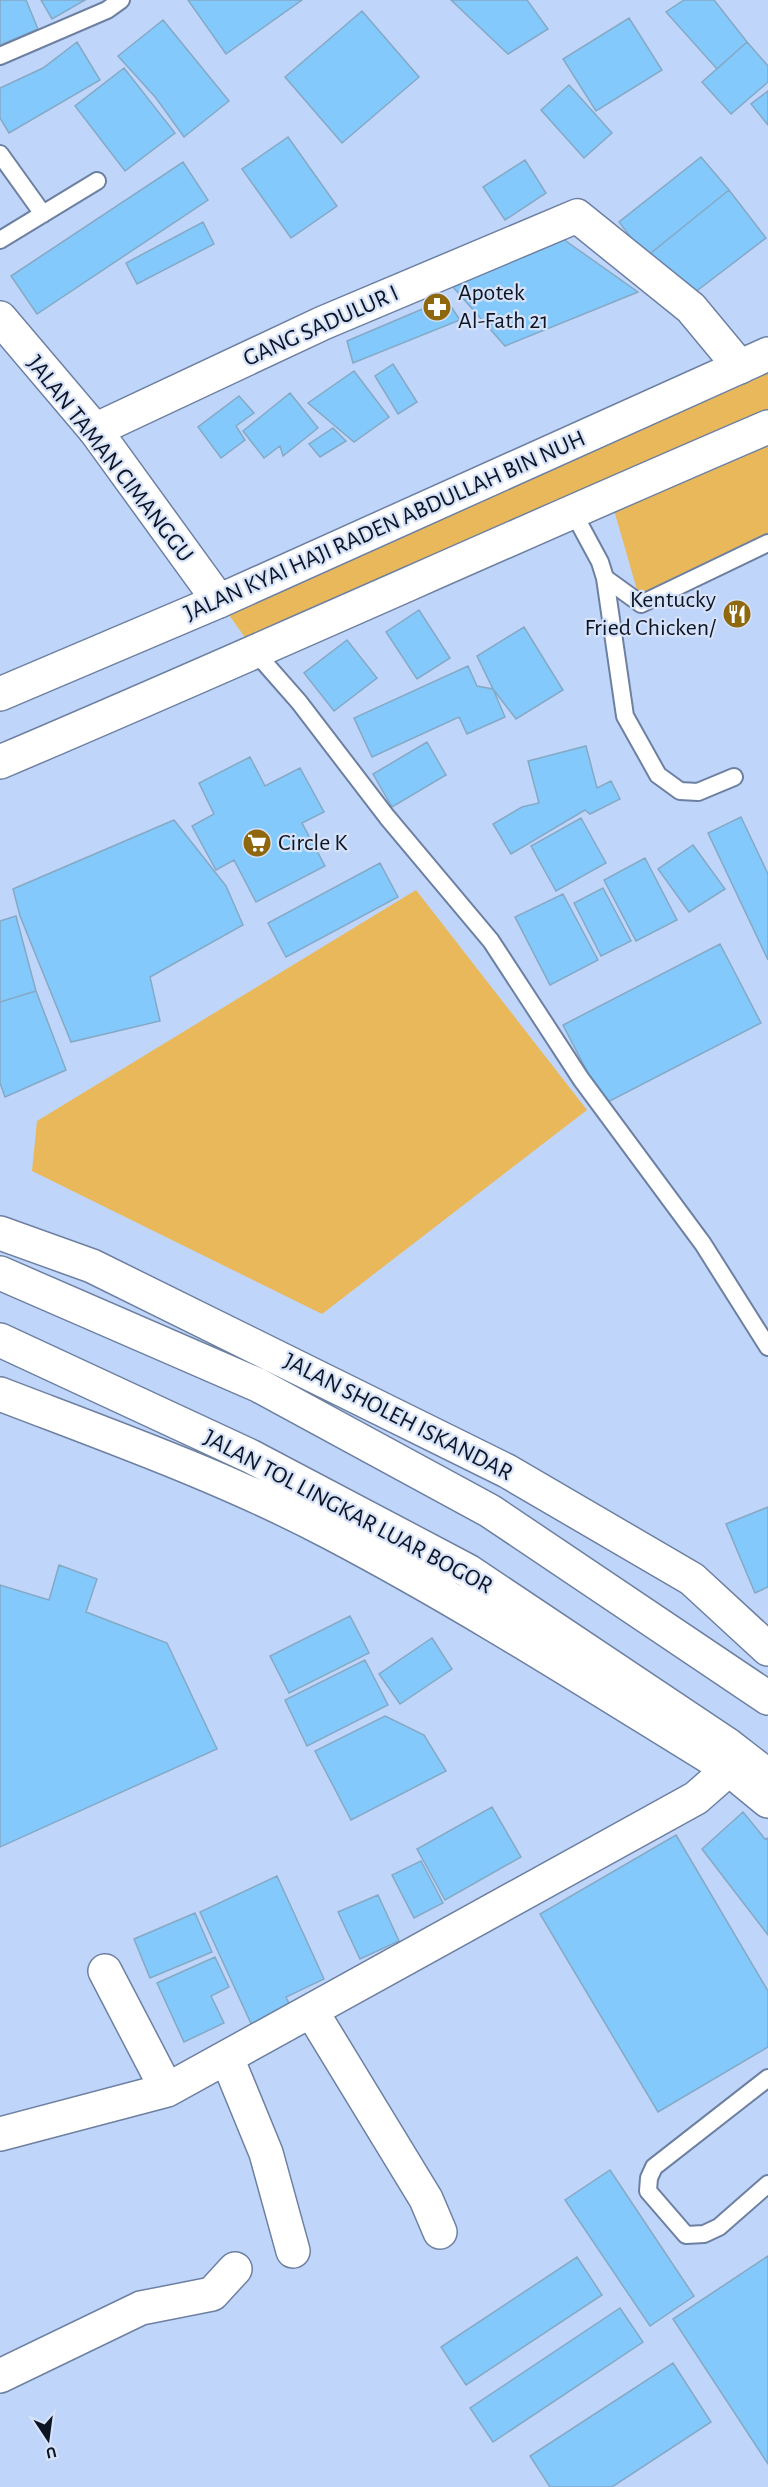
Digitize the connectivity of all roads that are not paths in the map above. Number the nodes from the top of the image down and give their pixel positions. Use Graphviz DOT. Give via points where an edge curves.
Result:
graph roads {
  1 [pos="121,0"];
  2 [pos="0,56"];
  3 [pos="0,154"];
  4 [pos="97,182"];
  5 [pos="43,214"];
  6 [pos="0,240"];
  7 [pos="0,318"];
  8 [pos="754,360"];
  9 [pos="768,427"];
  10 [pos="95,430"];
  11 [pos="573,512"];
  12 [pos="768,543"];
  13 [pos="605,578"];
  14 [pos="219,601"];
  15 [pos="256,653"];
  16 [pos="0,694"];
  17 [pos="0,762"];
  18 [pos="734,777"];
  19 [pos="0,1233"];
  20 [pos="0,1273"];
  21 [pos="0,1340"];
  22 [pos="768,1347"];
  23 [pos="0,1394"];
  24 [pos="768,1649"];
  25 [pos="768,1698"];
  26 [pos="729,1769"];
  27 [pos="768,1776"];
  28 [pos="768,1801"];
  29 [pos="105,1971"];
  30 [pos="312,2012"];
  31 [pos="227,2058"];
  32 [pos="768,2078"];
  33 [pos="167,2090"];
  34 [pos="0,2134"];
  35 [pos="768,2184"];
  36 [pos="440,2232"];
  37 [pos="293,2251"];
  38 [pos="235,2270"];
  39 [pos="0,2376"];
  1 -- 2 [label="lane" via="107,10"];
  3 -- 5 [label="lane"];
  4 -- 5 [label="lane"];
  5 -- 6 [label="lane"];
  7 -- 10 [label="main road, JALAN TAMAN CIMANGGU"];
  8 -- 10 [label="main road, GANG SADULUR I" via="577,216 322,323"];
  8 -- 14 [label="main road, JALAN KYAI HAJI RADEN ABDULLAH BIN NUH"];
  9 -- 11 [label="main road"];
  10 -- 14 [label="main road, JALAN TAMAN CIMANGGU"];
  11 -- 13 [label="lane"];
  11 -- 15 [label="main road"];
  12 -- 13 [label="lane" via="641,604"];
  13 -- 18 [label="lane" via="624,716 658,775 680,791 698,792"];
  14 -- 16 [label="main road, JALAN KYAI HAJI RADEN ABDULLAH BIN NUH"];
  15 -- 17 [label="main road"];
  15 -- 22 [label="lane" via="491,941 581,1079 703,1244"];
  19 -- 24 [label="main road, JALAN SHOLEH ISKANDAR" via="92,1266 507,1471 692,1580"];
  20 -- 25 [label="main road" via="258,1385 490,1511"];
  21 -- 27 [label="main road, JALAN TOL LINGKAR LUAR BOGOR" via="250,1456 468,1571 728,1745"];
  23 -- 26 [label="main road" via="177,1461 329,1532 471,1610"];
  26 -- 28 [label="main road"];
  26 -- 30 [label="main road" via="696,1798"];
  29 -- 33 [label="main road"];
  30 -- 31 [label="main road"];
  30 -- 36 [label="main road" via="426,2199"];
  31 -- 33 [label="main road"];
  31 -- 37 [label="main road" via="266,2153"];
  32 -- 35 [label="lane" via="654,2167 648,2191 686,2235 704,2234 719,2227"];
  33 -- 34 [label="main road"];
  38 -- 39 [label="main road" via="212,2294 141,2307"];
}
